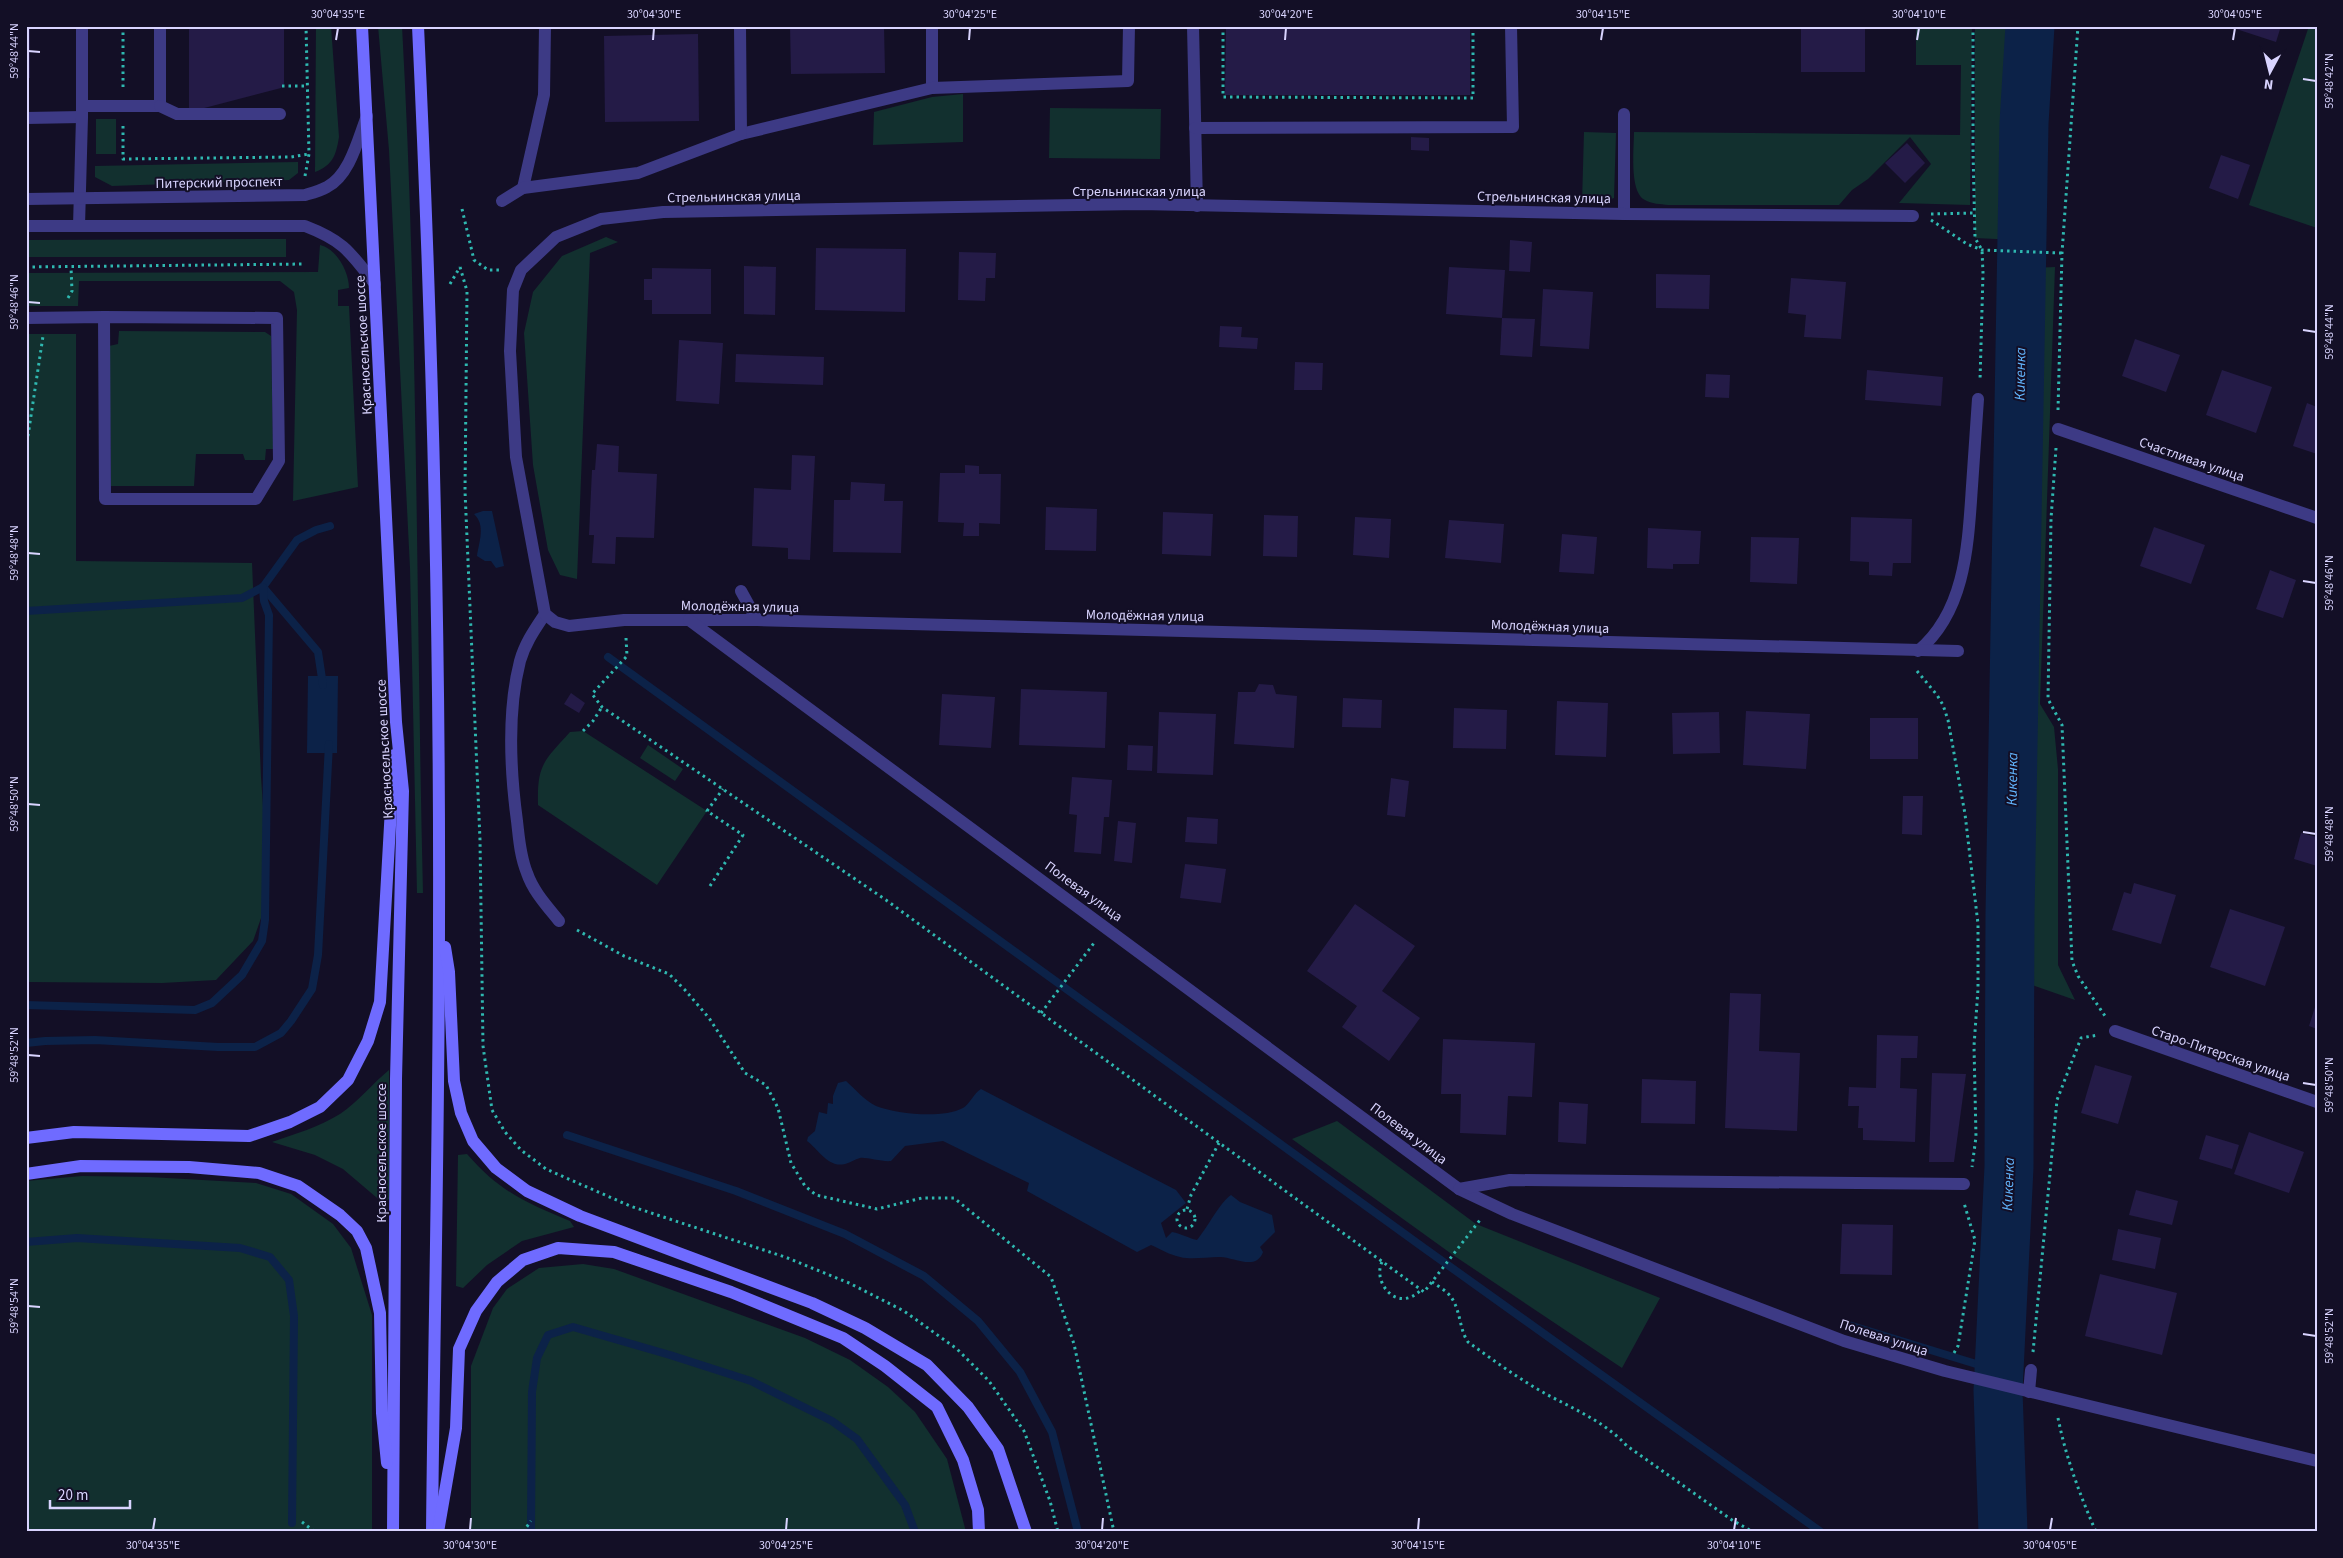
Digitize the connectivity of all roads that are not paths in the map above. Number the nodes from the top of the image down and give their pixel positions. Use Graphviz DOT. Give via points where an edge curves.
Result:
graph roads {
  1 [pos="82,26"];
  2 [pos="160,26"];
  3 [pos="362,26"];
  4 [pos="418,26"];
  5 [pos="545,26"];
  6 [pos="740,26"];
  7 [pos="932,26"];
  8 [pos="1129,26"];
  9 [pos="1193,26"];
  10 [pos="1511,26"];
  11 [pos="932,88"];
  12 [pos="160,106"];
  13 [pos="82,112"];
  14 [pos="280,114"];
  15 [pos="1624,114"];
  16 [pos="368,115"];
  17 [pos="26,118"];
  18 [pos="1195,128"];
  19 [pos="741,134"];
  20 [pos="523,188"];
  21 [pos="26,198"];
  22 [pos="79,199"];
  23 [pos="502,202"];
  24 [pos="1197,206"];
  25 [pos="1624,214"];
  26 [pos="1913,216"];
  27 [pos="26,226"];
  28 [pos="79,226"];
  29 [pos="375,284"];
  30 [pos="104,317"];
  31 [pos="26,318"];
  32 [pos="1978,399"];
  33 [pos="2058,429"];
  34 [pos="2317,518"];
  35 [pos="741,591"];
  36 [pos="545,614"];
  37 [pos="689,620"];
  38 [pos="757,620"];
  39 [pos="1918,651"];
  40 [pos="1958,651"];
  41 [pos="396,722"];
  42 [pos="559,921"];
  43 [pos="439,925"];
  44 [pos="2115,1031"];
  45 [pos="2317,1102"];
  46 [pos="26,1138"];
  47 [pos="26,1174"];
  48 [pos="1964,1184"];
  49 [pos="1459,1189"];
  50 [pos="2031,1370"];
  51 [pos="2023,1391"];
  52 [pos="2317,1461"];
  53 [pos="393,1530"];
  54 [pos="432,1532"];
  55 [pos="438,1532"];
  56 [pos="979,1532"];
  57 [pos="1026,1532"];
  1 -- 13 [label="street"];
  2 -- 12 [label="street"];
  3 -- 16 [label="main road, Красносельское шоссе"];
  4 -- 43 [label="main road" via="431,315"];
  5 -- 20 [label="street" via="544,95"];
  6 -- 19 [label="street"];
  7 -- 11 [label="street"];
  8 -- 11 [label="street" via="1128,81"];
  9 -- 18 [label="street"];
  10 -- 18 [label="street" via="1513,127"];
  11 -- 19 [label="street"];
  12 -- 13 [label="street"];
  12 -- 14 [label="street" via="177,114"];
  13 -- 17 [label="street"];
  13 -- 22 [label="street"];
  15 -- 25 [label="street"];
  16 -- 22 [label="street, Питерский проспект" via="340,176 328,186 305,195"];
  16 -- 29 [label="main road, Красносельское шоссе"];
  18 -- 24 [label="street"];
  19 -- 20 [label="street" via="638,173"];
  20 -- 23 [label="street"];
  21 -- 22 [label="street, Питерский проспект"];
  22 -- 28 [label="street"];
  24 -- 25 [label="street, Стрельнинская улица"];
  24 -- 36 [label="street, Стрельнинская улица" via="1140,204 663,212 601,219 556,237 522,270 513,290 510,351 516,457"];
  25 -- 26 [label="street, Стрельнинская улица"];
  27 -- 28 [label="street"];
  28 -- 29 [label="street" via="305,226 337,240"];
  29 -- 41 [label="main road, Красносельское шоссе"];
  30 -- 30 [label="street" via="105,499 256,499 279,461 277,318"];
  30 -- 31 [label="street"];
  32 -- 39 [label="street" via="1964,568 1951,608 1929,642"];
  33 -- 34 [label="street, Счастливая улица"];
  35 -- 38 [label="street"];
  36 -- 37 [label="street, Молодёжная улица" via="555,622 569,626 624,620"];
  36 -- 42 [label="street" via="528,640 514,690 513,793 527,875"];
  37 -- 38 [label="street, Молодёжная улица"];
  37 -- 49 [label="street, Полевая улица"];
  38 -- 39 [label="street, Молодёжная улица"];
  39 -- 40 [label="street, Молодёжная улица"];
  41 -- 46 [label="main road" via="380,1002 368,1041 348,1080 320,1107 290,1122 249,1136 74,1132"];
  41 -- 53 [label="main road, Красносельское шоссе" via="403,791 396,1079"];
  43 -- 54 [label="main road"];
  43 -- 57 [label="main road" via="449,972 454,1081 461,1113 473,1142 496,1168 527,1191 580,1216 812,1303 864,1328 927,1365 968,1407 998,1449"];
  44 -- 45 [label="street, Старо-Питерская улица"];
  47 -- 53 [label="main road" via="81,1166 188,1167 258,1173 298,1186 357,1231 366,1248 380,1313 382,1413"];
  48 -- 49 [label="street" via="1510,1180"];
  49 -- 51 [label="street, Полевая улица" via="1512,1214 1844,1340 1974,1380"];
  50 -- 51 [label="street"];
  51 -- 52 [label="street, Полевая улица"];
  55 -- 56 [label="main road" via="456,1428 459,1349 476,1311 497,1282 523,1260 558,1248 614,1252 731,1292 843,1338 937,1407 963,1460 978,1510"];
}
